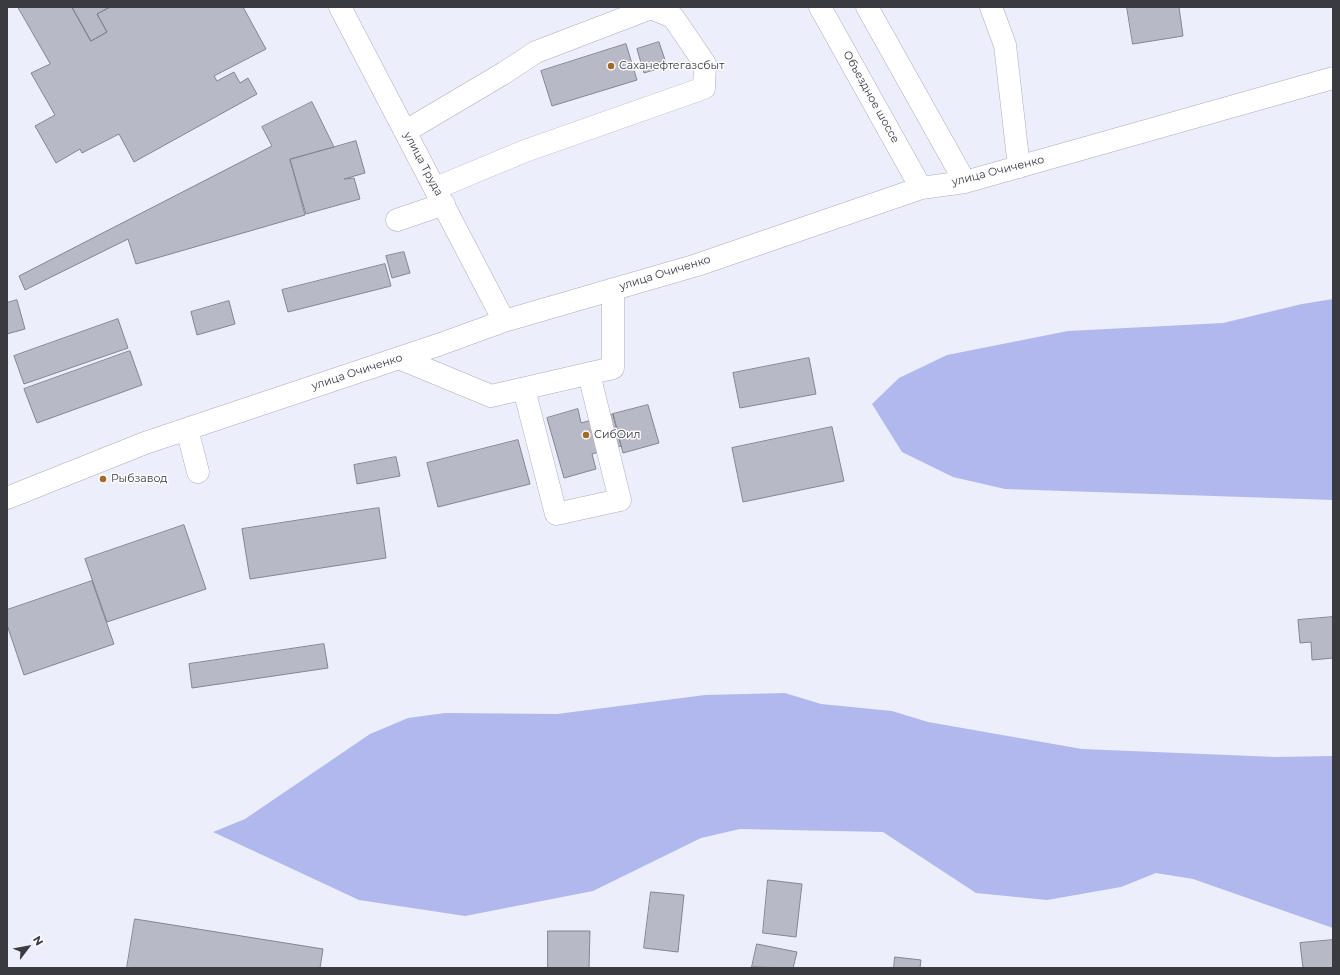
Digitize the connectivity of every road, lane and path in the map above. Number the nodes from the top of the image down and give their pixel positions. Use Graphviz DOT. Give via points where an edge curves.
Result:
graph roads {
  1 [pos="340,7"];
  2 [pos="820,7"];
  3 [pos="867,7"];
  4 [pos="991,7"];
  5 [pos="1333,78"];
  6 [pos="406,131"];
  7 [pos="1019,167"];
  8 [pos="965,182"];
  9 [pos="921,188"];
  10 [pos="440,196"];
  11 [pos="397,220"];
  12 [pos="613,289"];
  13 [pos="504,321"];
  14 [pos="399,358"];
  15 [pos="589,374"];
  16 [pos="524,389"];
  17 [pos="187,429"];
  18 [pos="198,472"];
  19 [pos="7,498"];
  1 -- 6 [label="street, улица Труда"];
  2 -- 9 [label="street, Объездное шоссе"];
  3 -- 8 [label="street"];
  4 -- 7 [label="street" via="1005,45"];
  5 -- 7 [label="street, улица Очиченко"];
  6 -- 10 [label="street, улица Труда"];
  6 -- 10 [label="street" via="536,52 651,8 673,17 705,64 704,88 525,151"];
  7 -- 8 [label="street, улица Очиченко"];
  8 -- 9 [label="street, улица Очиченко"];
  9 -- 12 [label="street, улица Очиченко" via="697,265"];
  10 -- 11 [label="street"];
  10 -- 13 [label="street, улица Труда"];
  12 -- 13 [label="street, улица Очиченко"];
  12 -- 15 [label="street" via="613,368"];
  13 -- 14 [label="street, улица Очиченко"];
  14 -- 16 [label="street" via="491,396"];
  14 -- 17 [label="street, улица Очиченко"];
  15 -- 16 [label="street"];
  15 -- 16 [label="street" via="620,500 556,514"];
  17 -- 18 [label="street"];
  17 -- 19 [label="street, улица Очиченко"];
}
